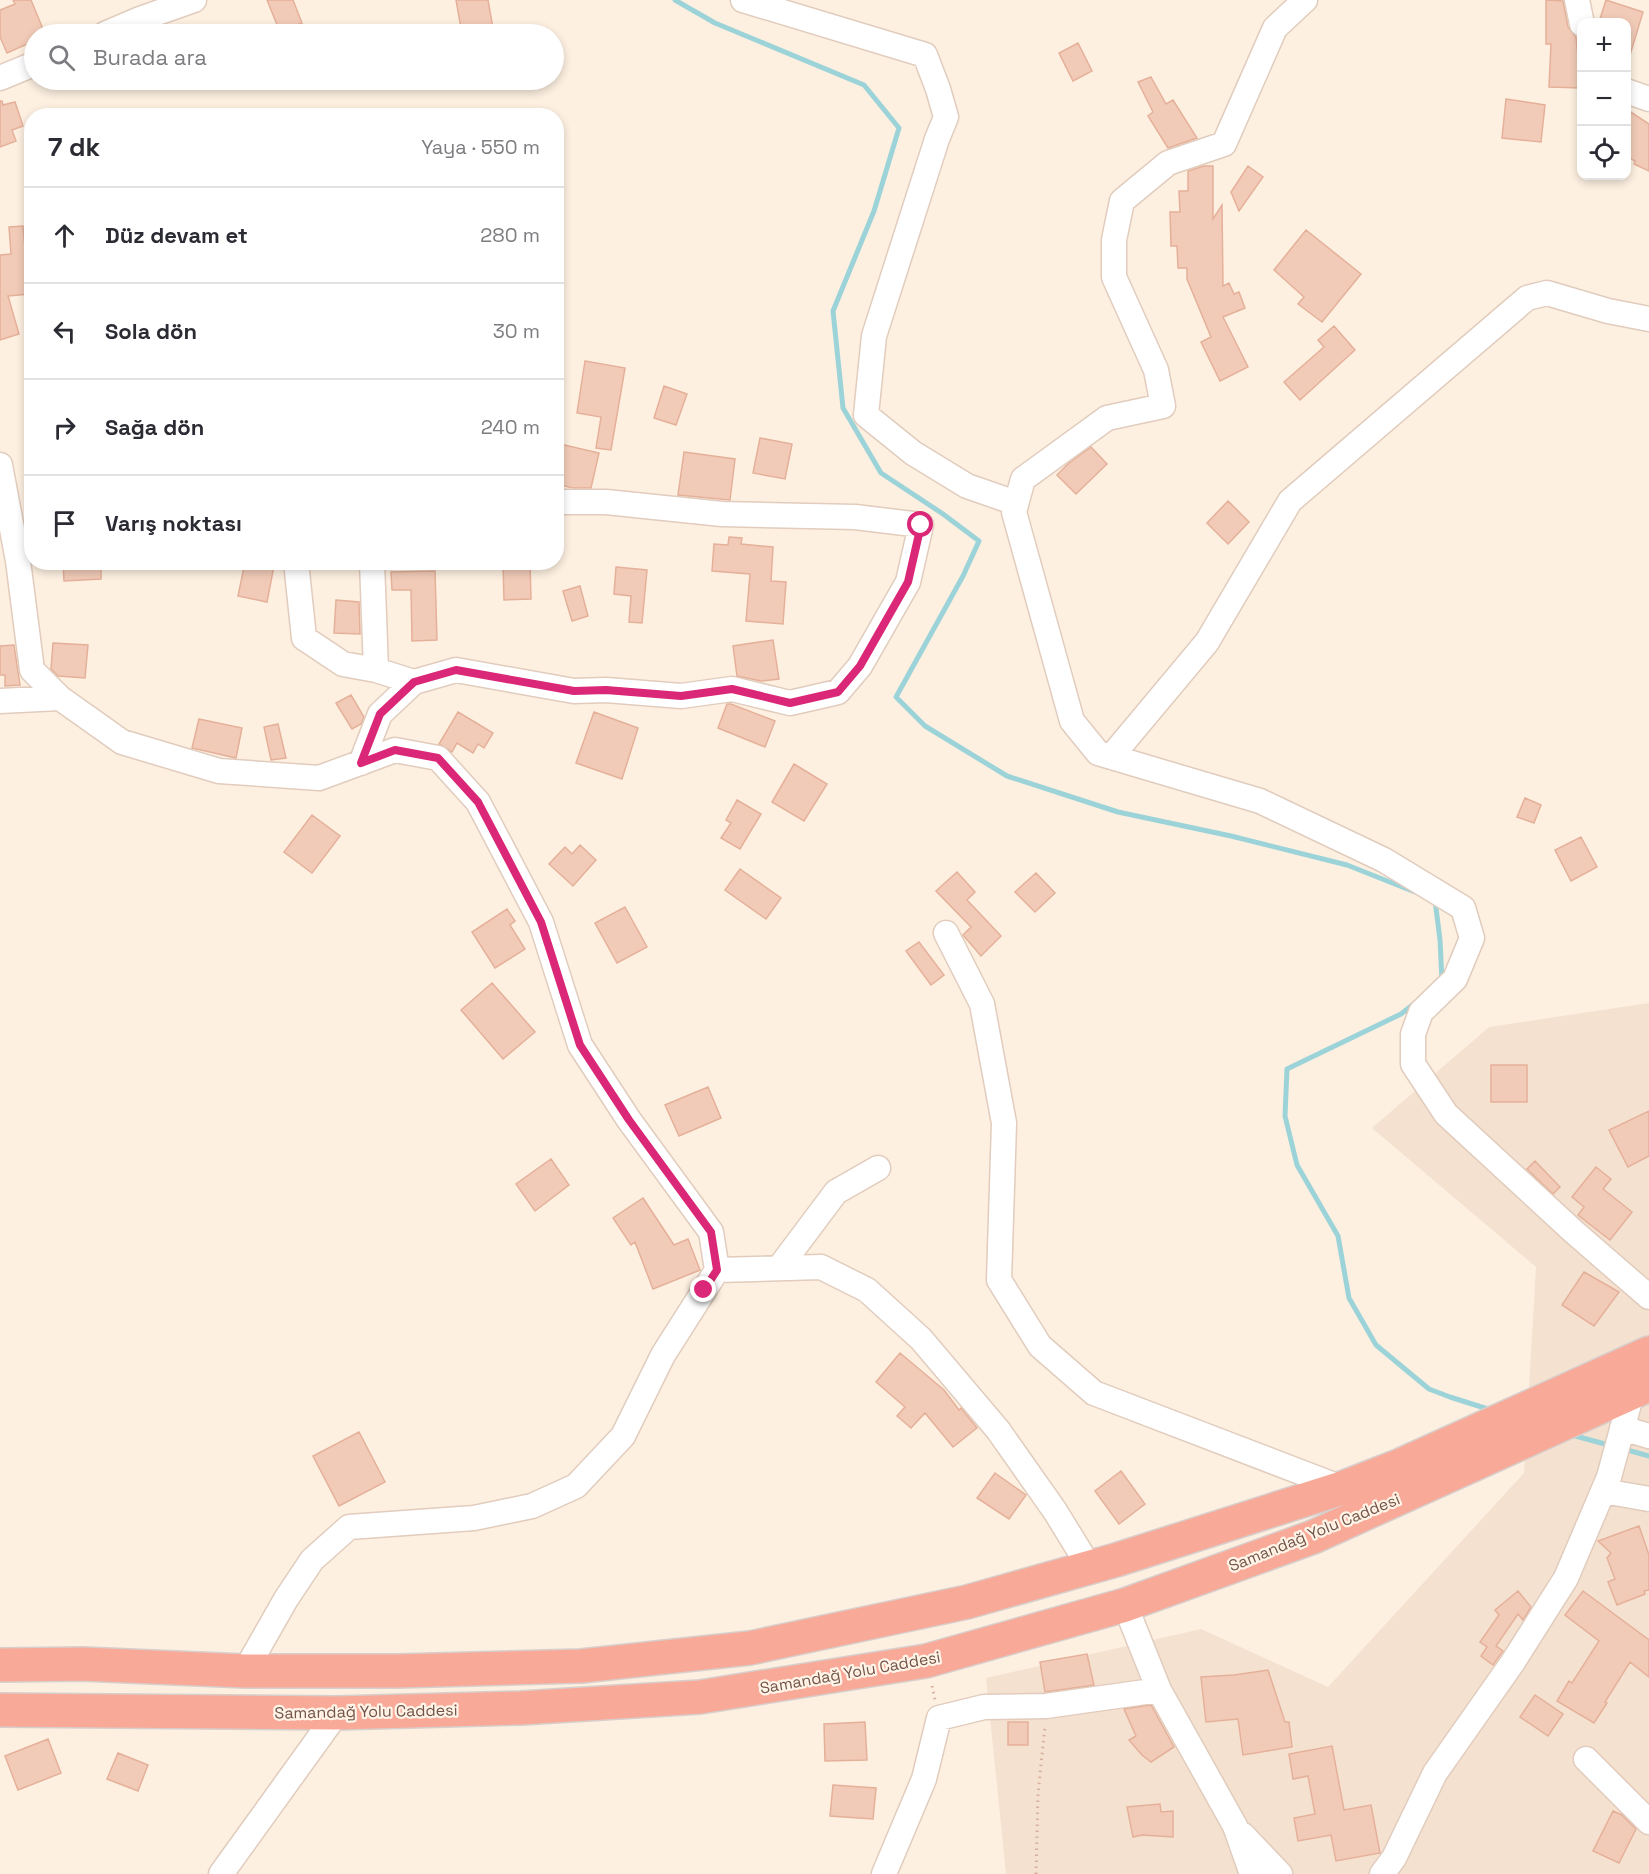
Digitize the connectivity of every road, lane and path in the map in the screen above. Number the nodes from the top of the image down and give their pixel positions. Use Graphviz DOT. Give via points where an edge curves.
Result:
graph roads {
  1 [pos="194,0"];
  2 [pos="743,0"];
  3 [pos="1305,0"];
  4 [pos="1577,0"];
  5 [pos="1580,18"];
  6 [pos="128,24"];
  7 [pos="24,68"];
  8 [pos="0,78"];
  9 [pos="1631,93"];
  10 [pos="1649,99"];
  11 [pos="1649,319"];
  12 [pos="0,465"];
  13 [pos="564,502"];
  14 [pos="1016,503"];
  15 [pos="297,570"];
  16 [pos="372,570"];
  17 [pos="376,670"];
  18 [pos="414,682"];
  19 [pos="60,698"];
  20 [pos="0,701"];
  21 [pos="1111,757"];
  22 [pos="361,763"];
  23 [pos="946,933"];
  24 [pos="878,1168"];
  25 [pos="779,1268"];
  26 [pos="717,1270"];
  27 [pos="1649,1297"];
  28 [pos="1649,1353"];
  29 [pos="1641,1389"];
  30 [pos="1621,1432"];
  31 [pos="1649,1436"];
  32 [pos="1342,1488"];
  33 [pos="1603,1491"];
  34 [pos="1649,1499"];
  35 [pos="1090,1568"];
  36 [pos="1125,1605"];
  37 [pos="926,1661"];
  38 [pos="0,1665"];
  39 [pos="245,1671"];
  40 [pos="1159,1690"];
  41 [pos="1047,1706"];
  42 [pos="0,1710"];
  43 [pos="337,1713"];
  44 [pos="939,1718"];
  45 [pos="1586,1759"];
  46 [pos="1649,1822"];
  47 [pos="1235,1826"];
  48 [pos="221,1874"];
  49 [pos="884,1874"];
  50 [pos="1036,1874"];
  51 [pos="1252,1874"];
  52 [pos="1280,1874"];
  53 [pos="1382,1874"];
  1 -- 6 [label="street"];
  2 -- 14 [label="street" via="925,55 946,117 874,336 866,415 913,453 967,486"];
  3 -- 14 [label="street" via="1275,28 1224,144 1168,163 1122,201 1114,240 1114,277 1156,370 1163,406 1107,418 1023,479"];
  4 -- 5 [label="street"];
  7 -- 8 [label="street"];
  9 -- 10 [label="street"];
  11 -- 21 [label="street" via="1547,294 1527,298 1290,501 1207,642"];
  12 -- 19 [label="street" via="32,670"];
  13 -- 18 [label="street" via="606,502 722,514 855,517 921,525 908,582 860,666 838,692 790,703 732,689 681,696 574,691 456,670"];
  14 -- 21 [label="street" via="1014,512 1072,721 1098,753"];
  15 -- 17 [label="street" via="304,638 343,664"];
  16 -- 17 [label="street"];
  17 -- 18 [label="street"];
  18 -- 22 [label="street" via="380,714"];
  19 -- 20 [label="street"];
  19 -- 22 [label="street" via="122,742 219,771 319,778"];
  21 -- 27 [label="street" via="1260,801 1384,860 1463,908 1472,938 1455,979 1421,1012 1413,1034 1413,1064 1446,1114"];
  22 -- 26 [label="street" via="395,750 438,758 478,802 541,922 580,1045 711,1232"];
  23 -- 32 [label="street" via="982,1004 1004,1123 999,1280 1040,1346 1094,1393"];
  24 -- 25 [label="street" via="836,1192"];
  25 -- 26 [label="street"];
  25 -- 35 [label="street" via="821,1267 867,1290 921,1339 998,1430"];
  26 -- 39 [label="street" via="663,1355 623,1436 576,1486 532,1506 474,1518 349,1527 312,1560"];
  28 -- 32 [label="highway, Samandağ Yolu Caddesi"];
  29 -- 30 [label="street"];
  29 -- 36 [label="highway, Samandağ Yolu Caddesi" via="1313,1536"];
  30 -- 31 [label="street"];
  30 -- 33 [label="street"];
  32 -- 35 [label="highway, Samandağ Yolu Caddesi"];
  33 -- 34 [label="street"];
  33 -- 53 [label="street" via="1566,1578 1435,1773 1394,1858"];
  35 -- 39 [label="highway, Samandağ Yolu Caddesi" via="967,1602 750,1648 581,1666"];
  36 -- 37 [label="highway, Samandağ Yolu Caddesi"];
  36 -- 40 [label="street"];
  37 -- 43 [label="highway, Samandağ Yolu Caddesi" via="700,1697 521,1708"];
  37 -- 44 [label="path"];
  38 -- 39 [label="highway, Samandağ Yolu Caddesi" via="83,1664"];
  40 -- 41 [label="street"];
  40 -- 47 [label="street"];
  41 -- 44 [label="street" via="984,1707"];
  41 -- 50 [label="path" via="1038,1794"];
  42 -- 43 [label="highway, Samandağ Yolu Caddesi"];
  43 -- 48 [label="street"];
  44 -- 49 [label="street" via="924,1779"];
  45 -- 46 [label="street"];
  47 -- 51 [label="street"];
  47 -- 52 [label="street"];
}
